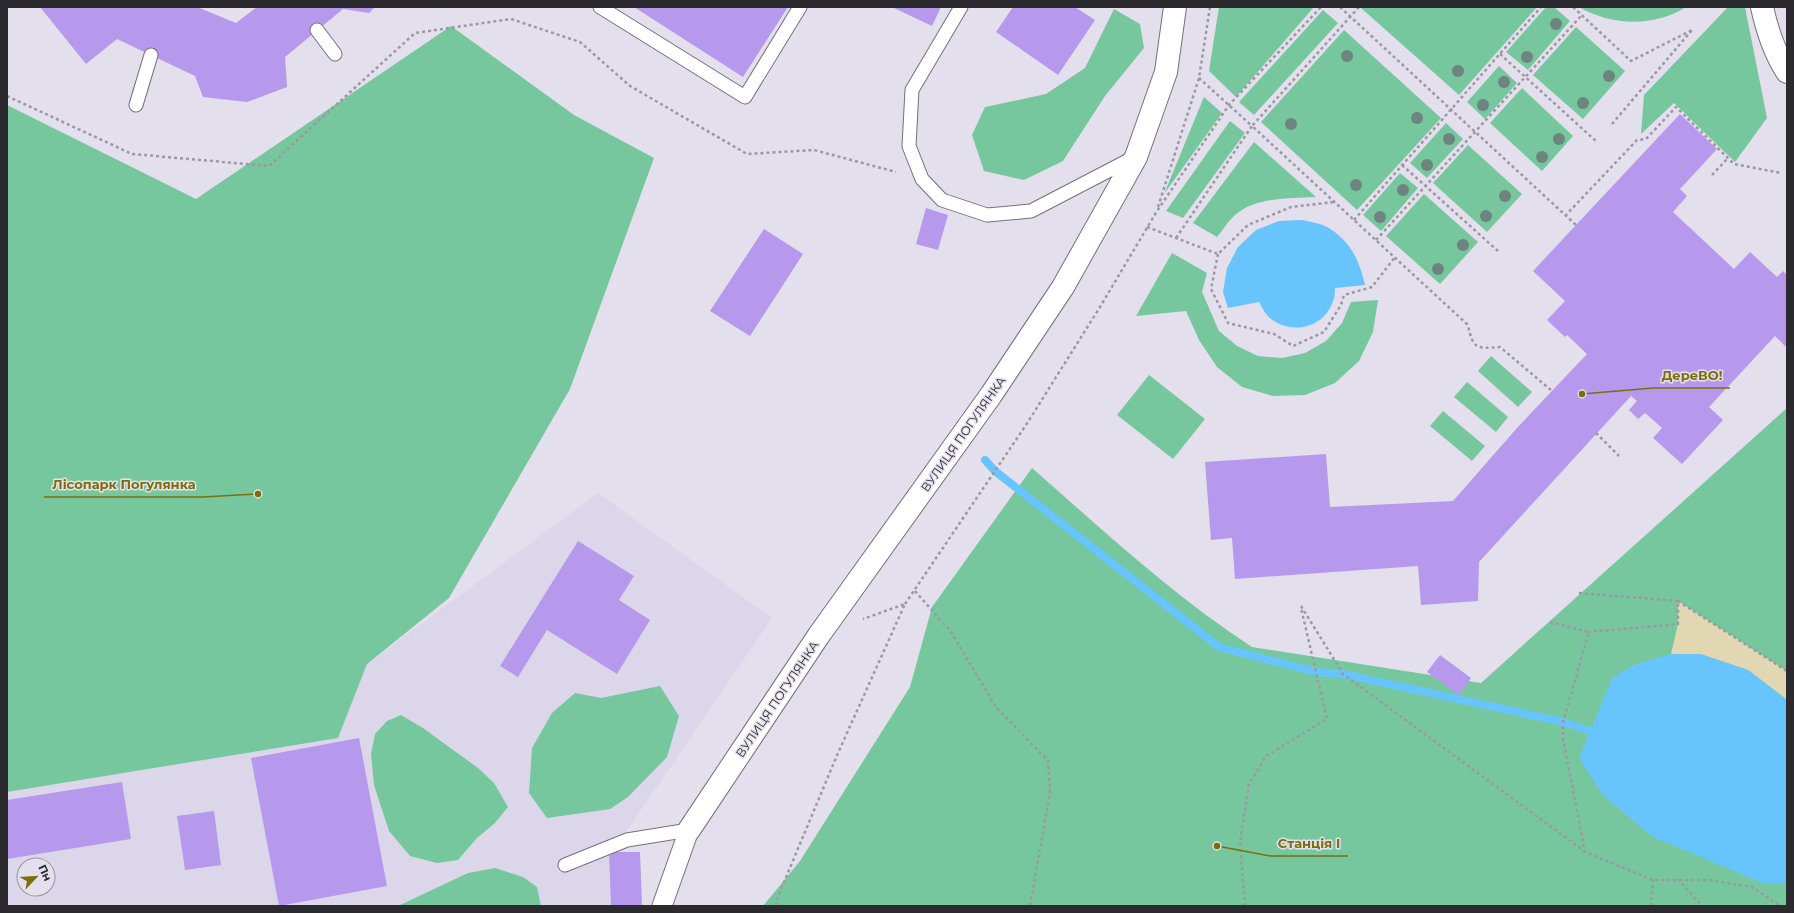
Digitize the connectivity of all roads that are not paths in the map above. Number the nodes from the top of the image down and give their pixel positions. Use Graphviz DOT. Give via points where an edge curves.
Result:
graph roads {
  1 [pos="600,7"];
  2 [pos="800,7"];
  3 [pos="961,7"];
  4 [pos="1175,7"];
  5 [pos="1762,7"];
  6 [pos="317,30"];
  7 [pos="336,54"];
  8 [pos="151,55"];
  9 [pos="1787,72"];
  10 [pos="136,105"];
  11 [pos="1136,157"];
  12 [pos="689,830"];
  13 [pos="564,865"];
  14 [pos="662,906"];
  1 -- 2 [label="lane" via="745,97"];
  3 -- 11 [label="lane" via="912,90 909,146 922,180 942,200 987,215 1031,212"];
  4 -- 11 [label="street, ВУЛИЦЯ ПОГУЛЯНКА" via="1166,72"];
  5 -- 9 [label="street" via="1770,39"];
  6 -- 7 [label="lane"];
  8 -- 10 [label="lane"];
  11 -- 12 [label="street, ВУЛИЦЯ ПОГУЛЯНКА" via="1063,288 990,396 819,635"];
  12 -- 13 [label="lane" via="627,840"];
  12 -- 14 [label="street"];
}
